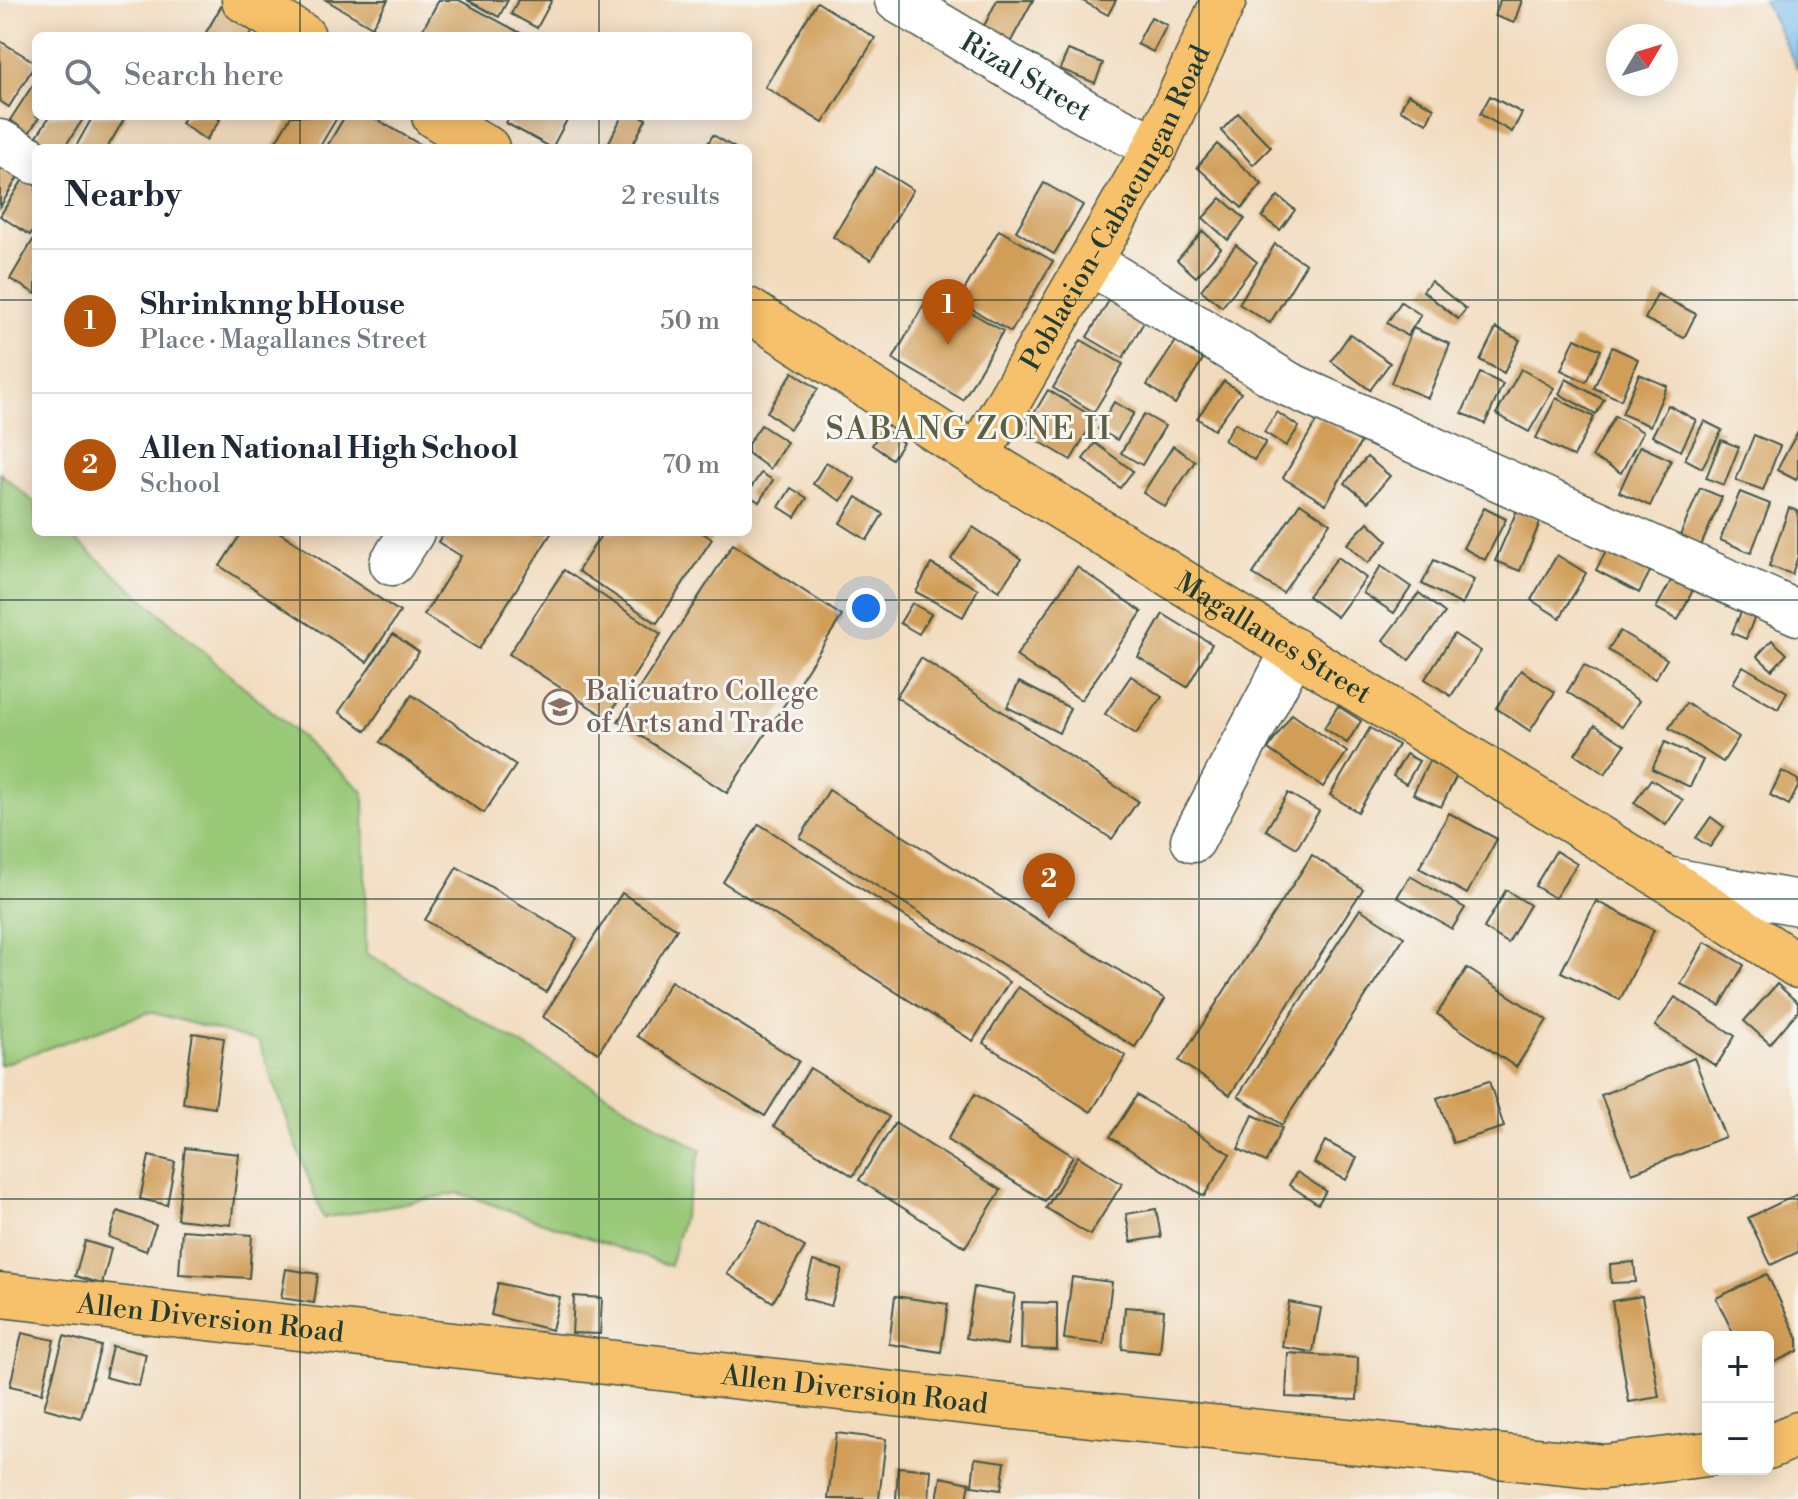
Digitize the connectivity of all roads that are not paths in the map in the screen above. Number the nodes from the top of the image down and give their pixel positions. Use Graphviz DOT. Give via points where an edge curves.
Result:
graph roads {
  1 [pos="244,0"];
  2 [pos="897,0"];
  3 [pos="1224,0"];
  4 [pos="296,32"];
  5 [pos="441,120"];
  6 [pos="0,142"];
  7 [pos="480,144"];
  8 [pos="1156,147"];
  9 [pos="32,160"];
  10 [pos="1090,262"];
  11 [pos="752,313"];
  12 [pos="1018,385"];
  13 [pos="897,404"];
  14 [pos="977,456"];
  15 [pos="1798,613"];
  16 [pos="1294,650"];
  17 [pos="1193,840"];
  18 [pos="1666,879"];
  19 [pos="1798,903"];
  20 [pos="1798,966"];
  21 [pos="0,1295"];
  22 [pos="1798,1434"];
  23 [pos="1774,1444"];
  24 [pos="1702,1455"];
  1 -- 4 [label="main road"];
  2 -- 8 [label="street, Rizal Street" via="1087,113"];
  3 -- 8 [label="main road, Poblacion-Cabacungan Road"];
  5 -- 7 [label="main road"];
  6 -- 9 [label="street"];
  8 -- 10 [label="main road, Poblacion-Cabacungan Road"];
  10 -- 12 [label="main road, Poblacion-Cabacungan Road"];
  10 -- 15 [label="street" via="1288,384"];
  11 -- 13 [label="main road, Magallanes Street"];
  12 -- 13 [label="main road" via="967,412"];
  12 -- 14 [label="main road, Poblacion-Cabacungan Road"];
  13 -- 14 [label="main road, Magallanes Street"];
  14 -- 16 [label="main road, Magallanes Street"];
  16 -- 17 [label="street"];
  16 -- 18 [label="main road, Magallanes Street"];
  18 -- 19 [label="street"];
  18 -- 20 [label="main road, Magallanes Street"];
  21 -- 24 [label="main road, Allen Diversion Road" via="1604,1467"];
  22 -- 23 [label="main road"];
}
